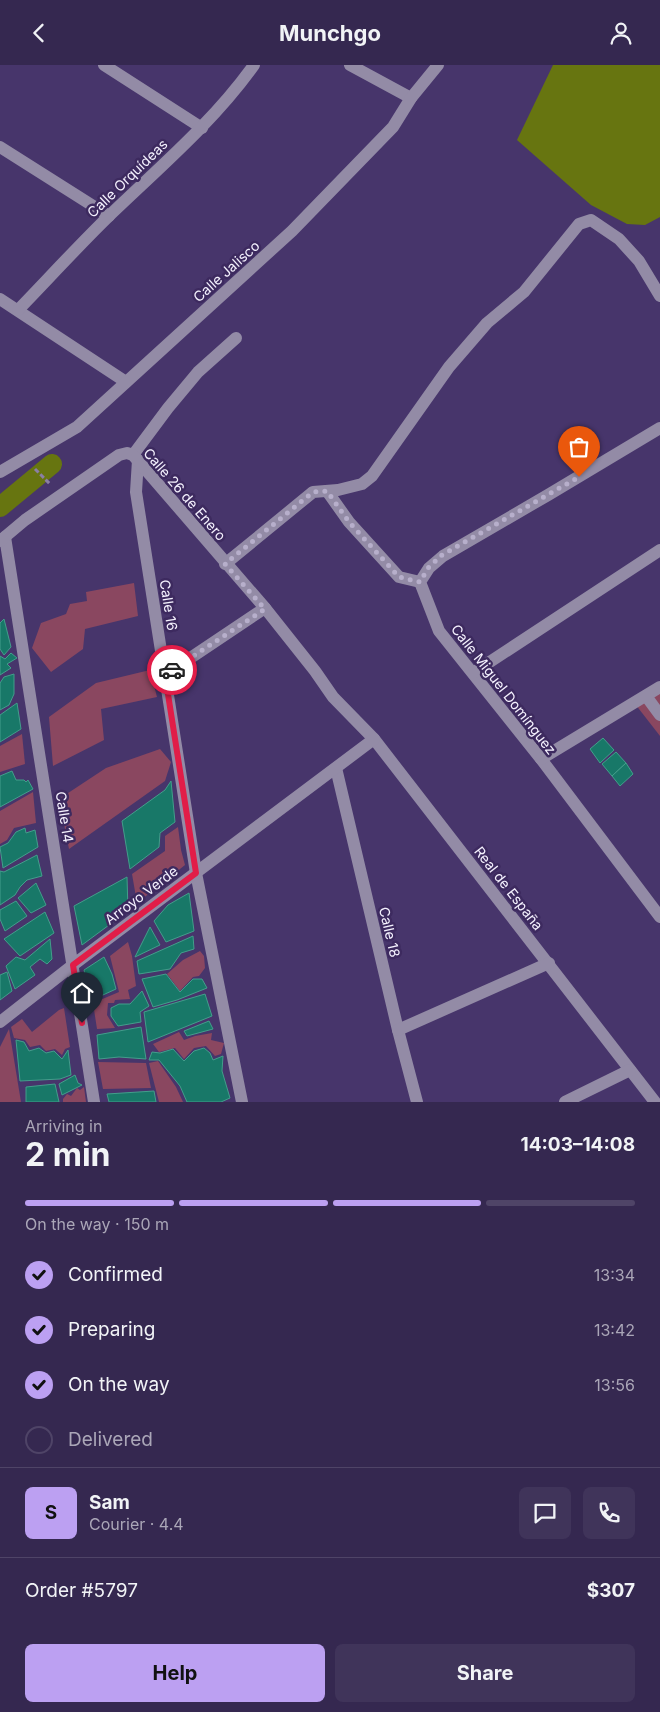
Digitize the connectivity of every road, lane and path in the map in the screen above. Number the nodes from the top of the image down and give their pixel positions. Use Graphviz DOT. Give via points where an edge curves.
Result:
graph roads {
  1 [pos="104,65"];
  2 [pos="254,65"];
  3 [pos="350,65"];
  4 [pos="438,65"];
  5 [pos="411,98"];
  6 [pos="202,128"];
  7 [pos="0,147"];
  8 [pos="109,216"];
  9 [pos="660,296"];
  10 [pos="0,299"];
  11 [pos="18,310"];
  12 [pos="236,338"];
  13 [pos="126,382"];
  14 [pos="660,428"];
  15 [pos="132,456"];
  16 [pos="2,468"];
  17 [pos="38,471"];
  18 [pos="46,480"];
  19 [pos="327,491"];
  20 [pos="2,539"];
  21 [pos="660,550"];
  22 [pos="225,564"];
  23 [pos="420,582"];
  24 [pos="265,609"];
  25 [pos="473,673"];
  26 [pos="165,675"];
  27 [pos="660,687"];
  28 [pos="333,697"];
  29 [pos="646,697"];
  30 [pos="660,715"];
  31 [pos="374,739"];
  32 [pos="541,759"];
  33 [pos="336,768"];
  34 [pos="196,873"];
  35 [pos="660,917"];
  36 [pos="549,963"];
  37 [pos="73,965"];
  38 [pos="0,1022"];
  39 [pos="398,1030"];
  40 [pos="630,1070"];
  41 [pos="94,1102"];
  42 [pos="242,1102"];
  43 [pos="417,1102"];
  44 [pos="568,1102"];
  45 [pos="655,1102"];
  1 -- 6 [label="street"];
  2 -- 6 [label="street, Calle Orquídeas"];
  3 -- 5 [label="street"];
  4 -- 5 [label="street, Calle Jalisco"];
  5 -- 13 [label="street, Calle Jalisco" via="393,127 292,231"];
  6 -- 8 [label="street, Calle Orquídeas"];
  7 -- 8 [label="street"];
  8 -- 11 [label="street, Calle Orquídeas"];
  9 -- 19 [label="street" via="639,261 619,239 591,220 578,224 524,292 487,323 449,367 372,476 362,484"];
  10 -- 11 [label="street"];
  11 -- 13 [label="street"];
  12 -- 15 [label="street" via="198,372"];
  13 -- 16 [label="street, Calle Jalisco" via="77,427"];
  14 -- 23 [label="street" via="442,555 428,568"];
  15 -- 20 [label="street" via="119,455"];
  15 -- 22 [label="street, Calle 26 de Enero"];
  15 -- 26 [label="street, Calle 16"];
  17 -- 18 [label="path"];
  19 -- 22 [label="street" via="313,492"];
  19 -- 23 [label="street" via="349,522 399,577"];
  20 -- 37 [label="street, Calle 14"];
  21 -- 25 [label="street"];
  22 -- 24 [label="street, Calle 26 de Enero"];
  23 -- 25 [label="street, Calle Miguel Domínguez" via="439,631"];
  24 -- 26 [label="street"];
  24 -- 28 [label="street, Calle 26 de Enero"];
  25 -- 32 [label="street, Calle Miguel Domínguez"];
  26 -- 34 [label="street, Calle 16"];
  27 -- 29 [label="street"];
  28 -- 31 [label="street, Real de España"];
  29 -- 30 [label="street"];
  29 -- 32 [label="street"];
  31 -- 33 [label="street, Arroyo Verde"];
  31 -- 36 [label="street, Real de España"];
  32 -- 35 [label="street, Calle Miguel Domínguez"];
  33 -- 34 [label="street, Arroyo Verde"];
  33 -- 39 [label="street, Calle 18"];
  34 -- 37 [label="street, Arroyo Verde"];
  34 -- 42 [label="street, Calle 16"];
  36 -- 39 [label="street"];
  36 -- 40 [label="street, Real de España"];
  37 -- 38 [label="street, Arroyo Verde"];
  37 -- 41 [label="street, Calle 14"];
  39 -- 43 [label="street, Calle 18"];
  40 -- 44 [label="street"];
  40 -- 45 [label="street, Real de España"];
}
